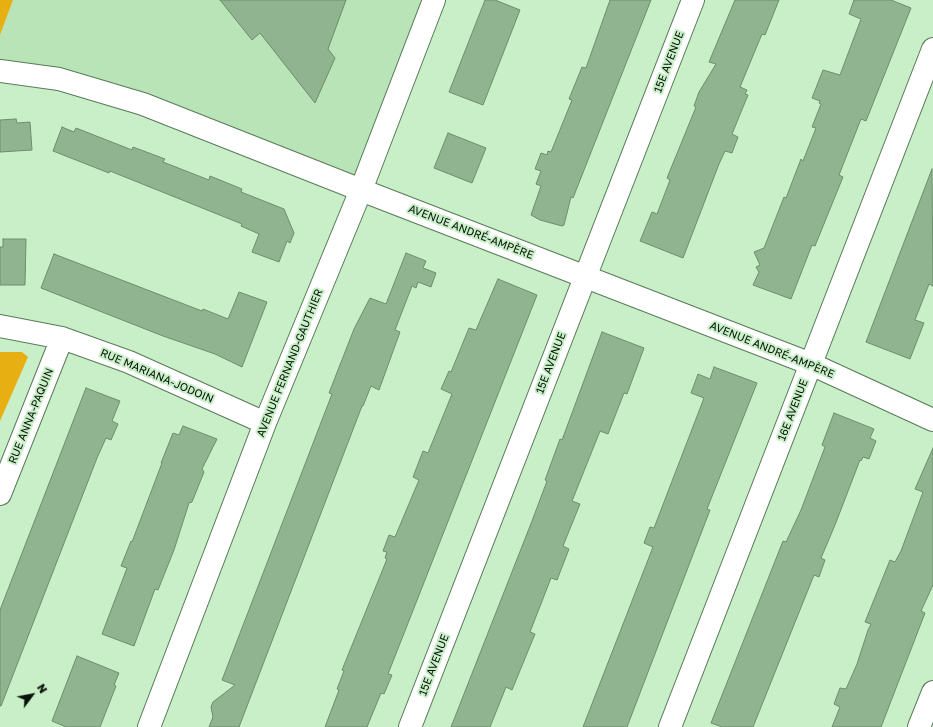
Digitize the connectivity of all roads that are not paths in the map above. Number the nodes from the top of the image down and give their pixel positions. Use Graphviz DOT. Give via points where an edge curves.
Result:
graph roads {
  1 [pos="434,0"];
  2 [pos="693,0"];
  3 [pos="933,49"];
  4 [pos="0,70"];
  5 [pos="361,190"];
  6 [pos="584,276"];
  7 [pos="0,326"];
  8 [pos="62,338"];
  9 [pos="811,364"];
  10 [pos="933,420"];
  11 [pos="265,423"];
  12 [pos="0,494"];
  13 [pos="933,692"];
  14 [pos="149,727"];
  15 [pos="410,727"];
  16 [pos="670,727"];
  17 [pos="919,727"];
  1 -- 5 [label="street, AVENUE FERNAND-GAUTHIER"];
  2 -- 6 [label="street, 15E AVENUE"];
  3 -- 9 [label="street, 16E AVENUE"];
  4 -- 5 [label="street, AVENUE ANDRÉ-AMPÈRE" via="59,78 143,104"];
  5 -- 6 [label="street, AVENUE ANDRÉ-AMPÈRE"];
  5 -- 11 [label="street, AVENUE FERNAND-GAUTHIER"];
  6 -- 9 [label="street, AVENUE ANDRÉ-AMPÈRE"];
  6 -- 15 [label="street, 15E AVENUE"];
  7 -- 8 [label="street, RUE MARIANA-JODOIN"];
  8 -- 11 [label="street, RUE MARIANA-JODOIN" via="129,362"];
  8 -- 12 [label="street, RUE ANNA-PAQUIN"];
  9 -- 10 [label="street, AVENUE ANDRÉ-AMPÈRE"];
  9 -- 16 [label="street, 16E AVENUE"];
  11 -- 14 [label="street, AVENUE FERNAND-GAUTHIER"];
  13 -- 17 [label="street"];
}
